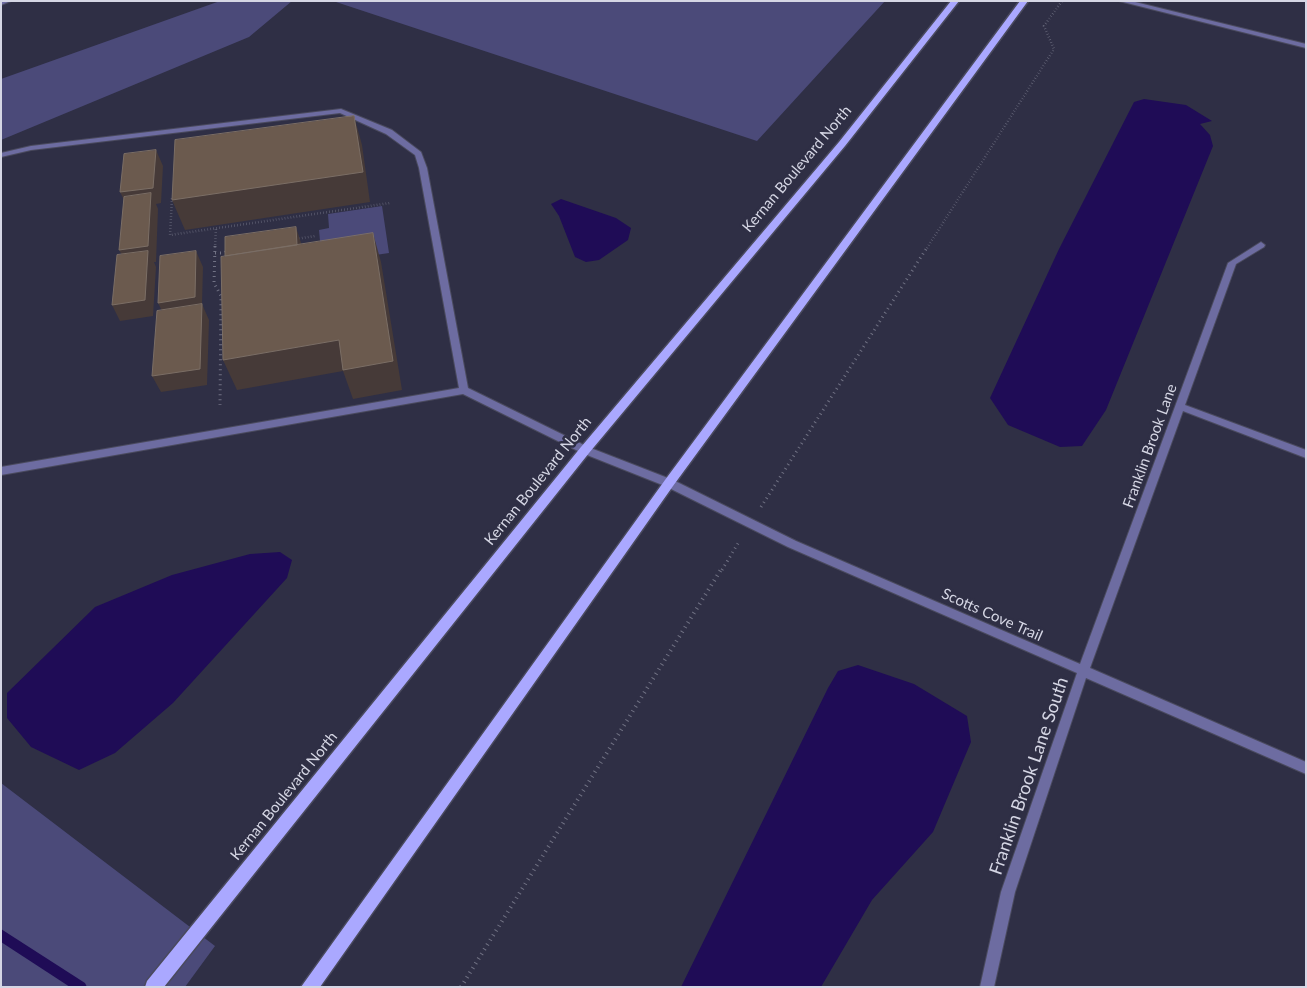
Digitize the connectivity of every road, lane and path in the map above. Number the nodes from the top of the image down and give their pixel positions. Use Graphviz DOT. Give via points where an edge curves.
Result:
graph roads {
  1 [pos="8,1"];
  2 [pos="955,1"];
  3 [pos="1024,1"];
  4 [pos="1062,1"];
  5 [pos="1122,1"];
  6 [pos="1,3"];
  7 [pos="1306,46"];
  8 [pos="1,155"];
  9 [pos="172,196"];
  10 [pos="390,203"];
  11 [pos="216,228"];
  12 [pos="315,236"];
  13 [pos="287,240"];
  14 [pos="1261,246"];
  15 [pos="230,249"];
  16 [pos="215,253"];
  17 [pos="464,390"];
  18 [pos="220,405"];
  19 [pos="1181,407"];
  20 [pos="585,450"];
  21 [pos="1306,454"];
  22 [pos="1,471"];
  23 [pos="669,483"];
  24 [pos="750,524"];
  25 [pos="1083,671"];
  26 [pos="1306,768"];
  27 [pos="153,987"];
  28 [pos="308,987"];
  29 [pos="461,987"];
  30 [pos="987,987"];
  1 -- 6 [label="street"];
  2 -- 20 [label="main road, Kernan Boulevard North" via="842,144"];
  3 -- 23 [label="main road"];
  4 -- 24 [label="path" via="1044,26 1054,49"];
  5 -- 7 [label="street"];
  8 -- 17 [label="street" via="31,148 341,111 389,132 418,154 423,168"];
  9 -- 11 [label="path" via="170,235"];
  10 -- 11 [label="path"];
  11 -- 16 [label="path"];
  12 -- 13 [label="path"];
  14 -- 19 [label="street, Franklin Brook Lane" via="1232,263"];
  15 -- 16 [label="path"];
  16 -- 18 [label="path" via="214,283 221,296"];
  17 -- 20 [label="street, Scotts Cove Trail"];
  17 -- 22 [label="street"];
  19 -- 21 [label="street"];
  19 -- 25 [label="street, Franklin Brook Lane"];
  20 -- 23 [label="street, Scotts Cove Trail"];
  20 -- 27 [label="main road, Kernan Boulevard North"];
  23 -- 24 [label="street, Scotts Cove Trail"];
  23 -- 28 [label="main road"];
  24 -- 25 [label="street, Scotts Cove Trail"];
  24 -- 29 [label="path"];
  25 -- 26 [label="street, Scotts Cove Trail"];
  25 -- 30 [label="street, Franklin Brook Lane South" via="1008,892"];
}
